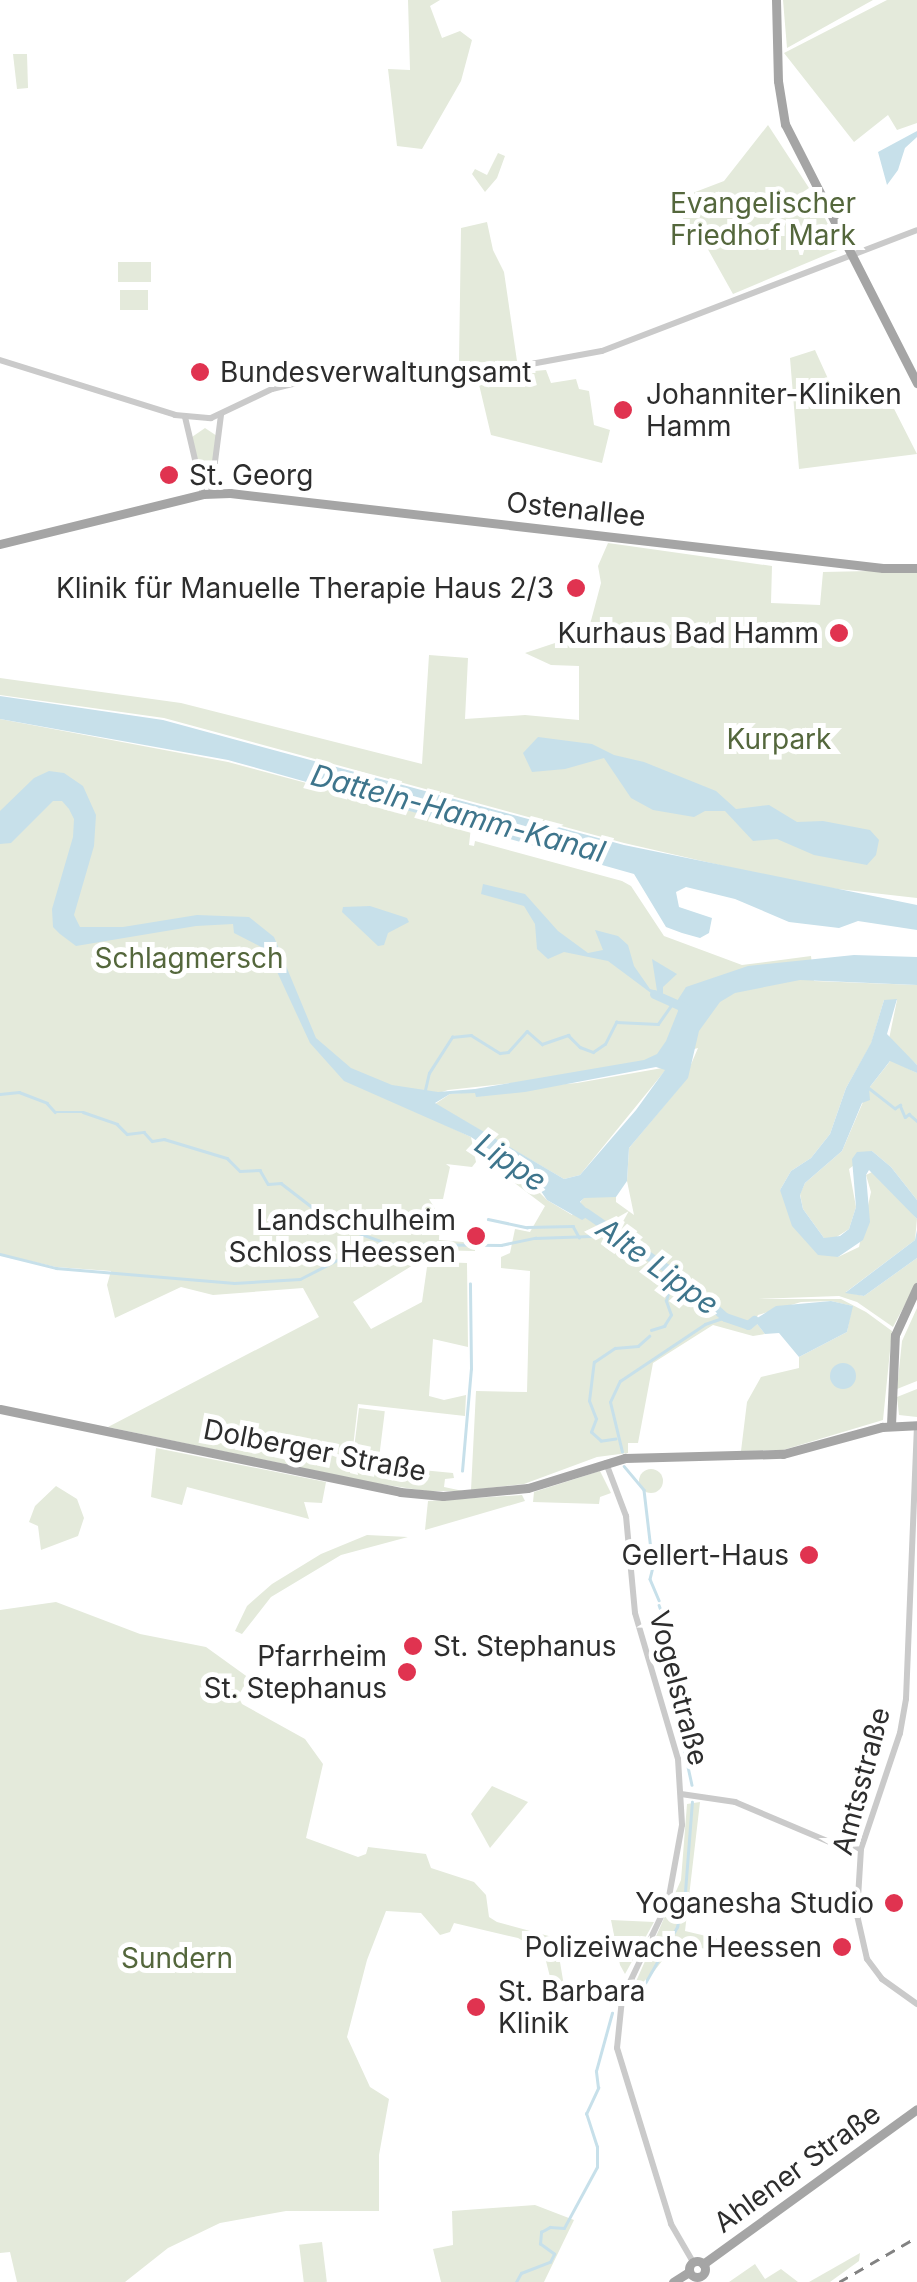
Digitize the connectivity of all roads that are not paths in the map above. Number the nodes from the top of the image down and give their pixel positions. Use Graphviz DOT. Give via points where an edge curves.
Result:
graph roads {
  1 [pos="776,0"];
  2 [pos="917,230"];
  3 [pos="854,255"];
  4 [pos="0,360"];
  5 [pos="917,383"];
  6 [pos="220,415"];
  7 [pos="184,417"];
  8 [pos="216,468"];
  9 [pos="198,477"];
  10 [pos="230,493"];
  11 [pos="207,494"];
  12 [pos="191,497"];
  13 [pos="0,544"];
  14 [pos="917,568"];
  15 [pos="917,1287"];
  16 [pos="0,1409"];
  17 [pos="917,1425"];
  18 [pos="890,1426"];
  19 [pos="606,1462"];
  20 [pos="681,1794"];
  21 [pos="861,1849"];
  22 [pos="917,2004"];
  23 [pos="917,2109"];
  24 [pos="695,2266"];
  25 [pos="672,2282"];
  1 -- 3 [label="main road" via="785,124"];
  2 -- 3 [label="street"];
  3 -- 5 [label="main road"];
  3 -- 6 [label="street" via="602,351 520,366 312,379 272,389"];
  4 -- 7 [label="street"];
  6 -- 7 [label="street"];
  6 -- 8 [label="street"];
  7 -- 9 [label="street"];
  8 -- 10 [label="street" via="219,484"];
  8 -- 11 [label="street"];
  9 -- 11 [label="street"];
  9 -- 12 [label="street"];
  10 -- 11 [label="main road, Ostenallee"];
  10 -- 14 [label="main road, Ostenallee"];
  11 -- 12 [label="main road, Ostenallee"];
  12 -- 13 [label="main road, Ostenallee"];
  15 -- 18 [label="main road" via="895,1335"];
  16 -- 19 [label="main road, Dolberger Straße" via="424,1496 528,1488"];
  17 -- 18 [label="main road, Dolberger Straße"];
  17 -- 21 [label="street, Amtsstraße" via="906,1699"];
  18 -- 19 [label="main road, Dolberger Straße" via="784,1454"];
  19 -- 20 [label="street, Vogelstraße" via="626,1516 634,1613 678,1759"];
  20 -- 21 [label="street" via="735,1802"];
  20 -- 24 [label="street, Vogelstraße" via="672,1890 628,1978 616,2042 671,2224"];
  21 -- 22 [label="street, Amtsstraße" via="864,1953 882,1979"];
  23 -- 24 [label="main road, Ahlener Straße"];
  24 -- 25 [label="main road, Ahlener Straße"];
}
